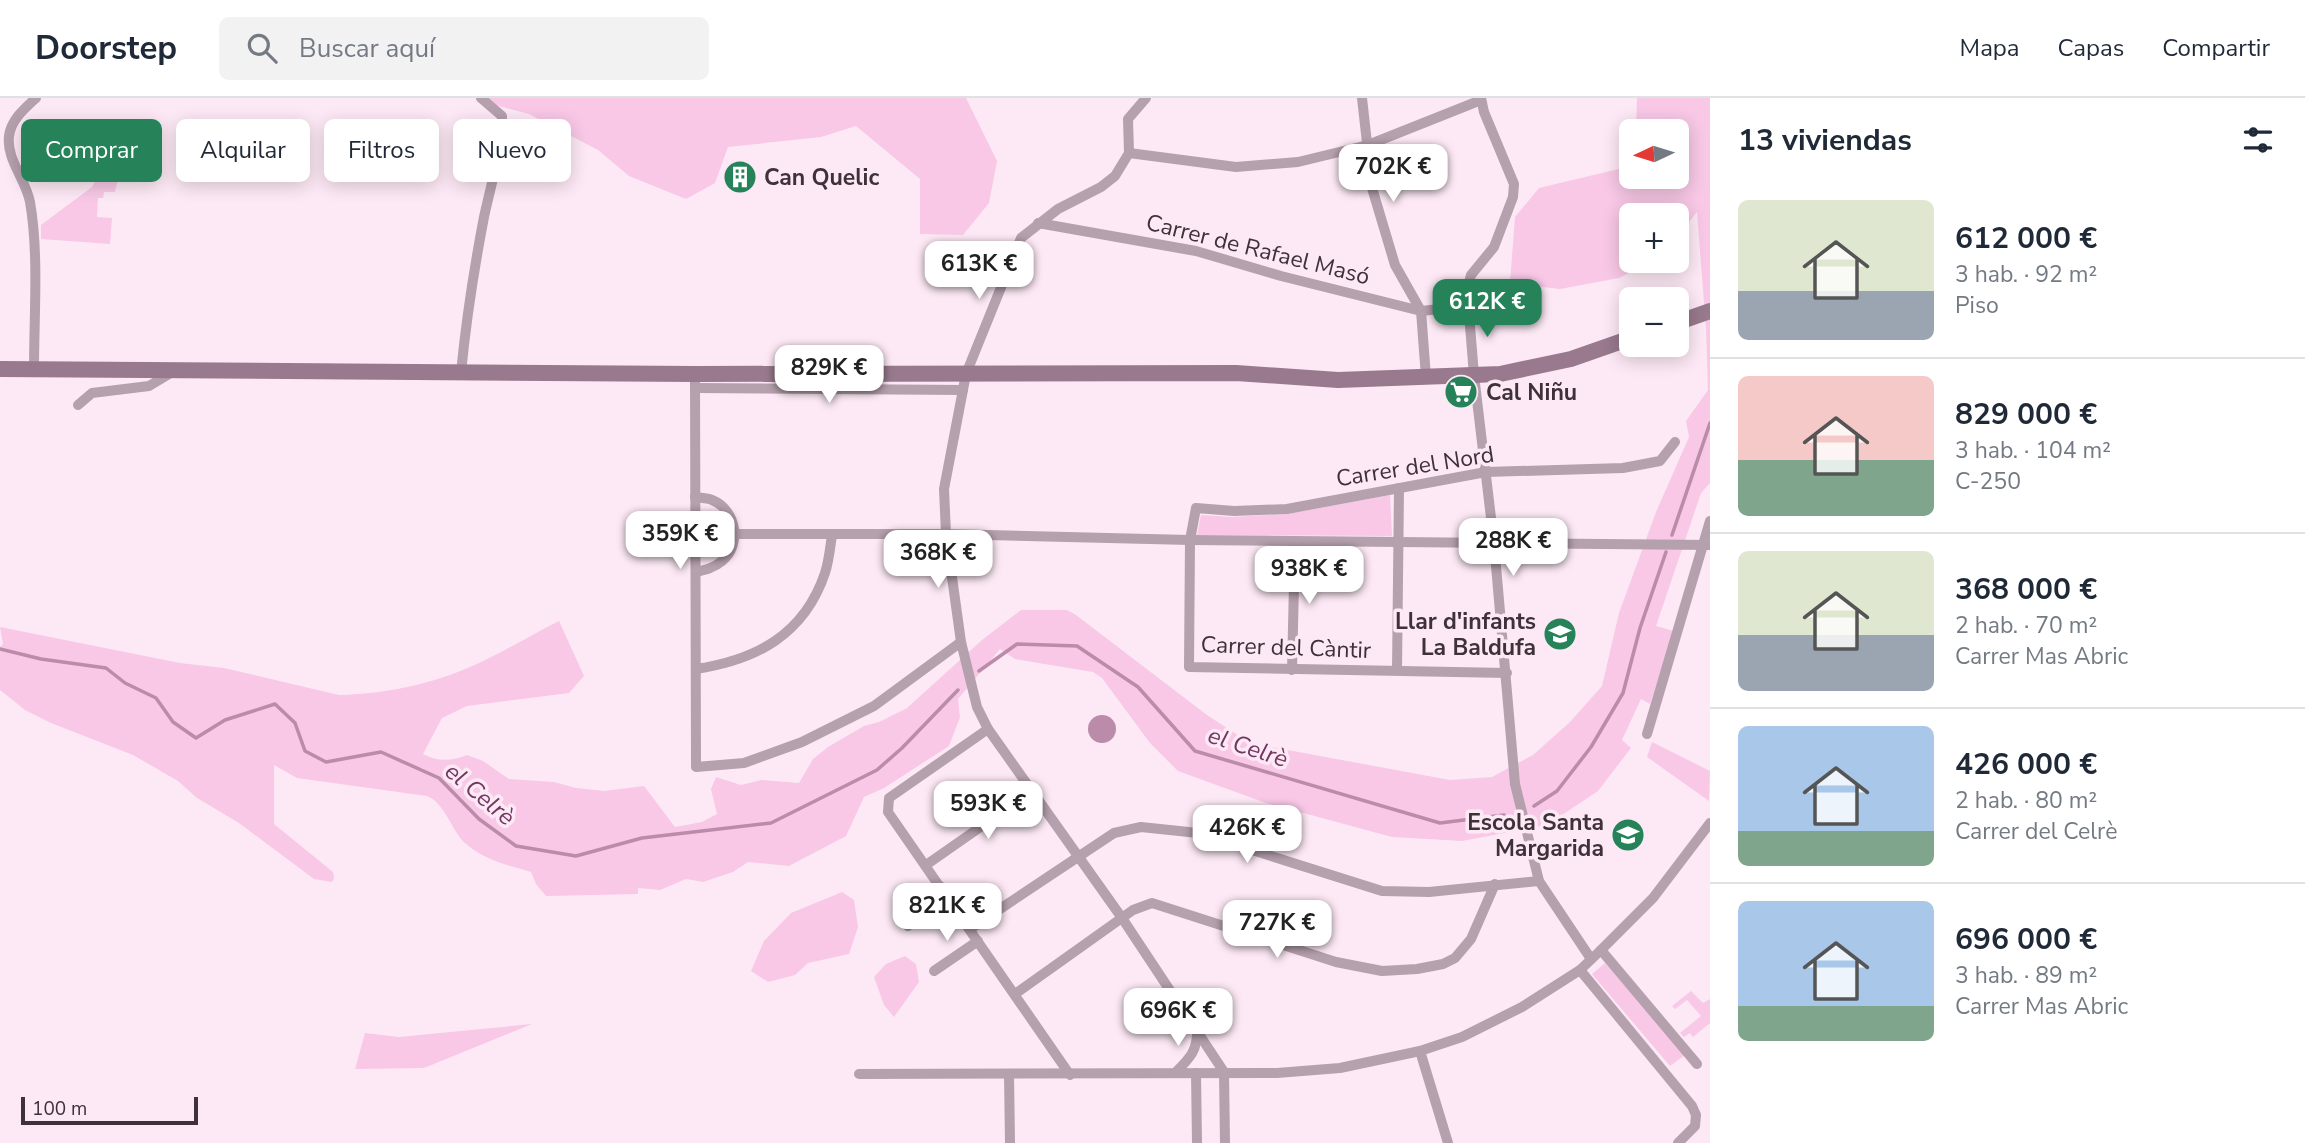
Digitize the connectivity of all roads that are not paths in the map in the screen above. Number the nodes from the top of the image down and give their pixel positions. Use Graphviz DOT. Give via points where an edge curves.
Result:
graph roads {
  1 [pos="36,98"];
  2 [pos="481,98"];
  3 [pos="1146,98"];
  4 [pos="1363,98"];
  5 [pos="1481,99"];
  6 [pos="1368,145"];
  7 [pos="1129,153"];
  8 [pos="1038,223"];
  9 [pos="1468,306"];
  10 [pos="1421,311"];
  11 [pos="1710,311"];
  12 [pos="1689,318"];
  13 [pos="1619,342"];
  14 [pos="0,369"];
  15 [pos="34,369"];
  16 [pos="174,371"];
  17 [pos="461,373"];
  18 [pos="1474,375"];
  19 [pos="1426,377"];
  20 [pos="695,381"];
  21 [pos="965,382"];
  22 [pos="78,405"];
  23 [pos="1675,442"];
  24 [pos="1486,472"];
  25 [pos="1399,488"];
  26 [pos="695,497"];
  27 [pos="1710,521"];
  28 [pos="735,534"];
  29 [pos="946,534"];
  30 [pos="832,535"];
  31 [pos="1190,540"];
  32 [pos="1295,541"];
  33 [pos="1399,542"];
  34 [pos="1494,543"];
  35 [pos="1707,545"];
  36 [pos="696,572"];
  37 [pos="961,642"];
  38 [pos="696,669"];
  39 [pos="1292,670"];
  40 [pos="1397,670"];
  41 [pos="1507,673"];
  42 [pos="988,729"];
  43 [pos="1647,734"];
  44 [pos="1032,791"];
  45 [pos="1710,823"];
  46 [pos="1079,856"];
  47 [pos="926,865"];
  48 [pos="1539,881"];
  49 [pos="1495,884"];
  50 [pos="940,886"];
  51 [pos="1122,918"];
  52 [pos="908,926"];
  53 [pos="970,929"];
  54 [pos="978,941"];
  55 [pos="1601,950"];
  56 [pos="1591,959"];
  57 [pos="1580,970"];
  58 [pos="934,971"];
  59 [pos="1015,994"];
  60 [pos="1198,1029"];
  61 [pos="1420,1051"];
  62 [pos="1697,1064"];
  63 [pos="1176,1072"];
  64 [pos="1224,1072"];
  65 [pos="859,1073"];
  66 [pos="1196,1073"];
  67 [pos="1009,1074"];
  68 [pos="1070,1074"];
  69 [pos="1010,1143"];
  70 [pos="1197,1143"];
  71 [pos="1226,1143"];
  72 [pos="1448,1143"];
  73 [pos="1678,1143"];
  1 -- 15 [label="street" via="12,124 8,139 30,199"];
  2 -- 17 [label="street" via="502,116 502,136 481,232"];
  3 -- 7 [label="street" via="1128,119"];
  4 -- 6 [label="street"];
  5 -- 6 [label="street"];
  5 -- 9 [label="street" via="1514,184 1494,247 1471,275"];
  6 -- 7 [label="street" via="1298,162 1236,167"];
  6 -- 10 [label="street" via="1372,188 1395,265"];
  7 -- 8 [label="street" via="1115,176 1101,187"];
  8 -- 10 [label="street, Carrer de Rafael Masó" via="1196,251"];
  8 -- 21 [label="street" via="1021,238"];
  9 -- 10 [label="street, Carrer de Rafael Masó"];
  9 -- 18 [label="street"];
  10 -- 19 [label="street"];
  11 -- 12 [label="main road"];
  13 -- 18 [label="main road" via="1571,359"];
  14 -- 15 [label="main road"];
  15 -- 16 [label="main road"];
  16 -- 17 [label="main road"];
  16 -- 22 [label="street" via="149,386 92,393"];
  17 -- 20 [label="main road"];
  18 -- 19 [label="main road"];
  18 -- 24 [label="street"];
  19 -- 21 [label="main road" via="1338,380 1236,373"];
  20 -- 21 [label="main road"];
  20 -- 26 [label="street"];
  21 -- 29 [label="street" via="944,489"];
  23 -- 24 [label="street, Carrer del Nord" via="1660,461 1623,468"];
  24 -- 25 [label="street, Carrer del Nord"];
  24 -- 34 [label="street"];
  25 -- 31 [label="street, Carrer del Nord" via="1287,509 1196,508"];
  25 -- 33 [label="street"];
  26 -- 28 [label="street" via="713,500 724,510 733,520"];
  26 -- 36 [label="street"];
  27 -- 35 [label="street"];
  28 -- 30 [label="street"];
  28 -- 36 [label="street" via="724,560"];
  29 -- 30 [label="street"];
  29 -- 31 [label="street"];
  29 -- 37 [label="street"];
  30 -- 38 [label="street" via="825,572 798,621 752,655"];
  31 -- 32 [label="street"];
  31 -- 39 [label="street, Carrer del Càntir" via="1189,667"];
  32 -- 33 [label="street"];
  32 -- 39 [label="street"];
  33 -- 34 [label="street"];
  33 -- 40 [label="street"];
  34 -- 35 [label="street"];
  34 -- 41 [label="street"];
  35 -- 43 [label="street"];
  36 -- 38 [label="street"];
  37 -- 38 [label="street" via="874,706 802,742 744,763 696,767"];
  37 -- 42 [label="street" via="977,706"];
  39 -- 40 [label="street, Carrer del Càntir"];
  40 -- 41 [label="street, Carrer del Càntir"];
  41 -- 48 [label="street" via="1515,784"];
  42 -- 44 [label="street"];
  42 -- 47 [label="street" via="889,798 888,812"];
  44 -- 46 [label="street"];
  44 -- 47 [label="street"];
  45 -- 55 [label="street" via="1653,898"];
  46 -- 49 [label="street" via="1114,833 1141,827 1198,833 1382,891 1429,892"];
  46 -- 51 [label="street"];
  46 -- 53 [label="street"];
  47 -- 50 [label="street"];
  48 -- 49 [label="street"];
  48 -- 56 [label="street"];
  49 -- 51 [label="street" via="1471,939 1455,958 1417,969 1382,971 1336,962 1153,903"];
  50 -- 52 [label="street" via="901,915"];
  50 -- 53 [label="street"];
  51 -- 59 [label="street"];
  51 -- 60 [label="street"];
  53 -- 54 [label="street"];
  54 -- 58 [label="street"];
  54 -- 59 [label="street"];
  55 -- 56 [label="street"];
  55 -- 62 [label="street"];
  56 -- 57 [label="street"];
  57 -- 61 [label="street" via="1522,1007 1462,1037"];
  57 -- 73 [label="street" via="1692,1106 1695,1126"];
  59 -- 68 [label="street"];
  60 -- 63 [label="street" via="1198,1045"];
  60 -- 64 [label="street"];
  61 -- 64 [label="street" via="1340,1069"];
  61 -- 72 [label="street"];
  63 -- 66 [label="street"];
  63 -- 68 [label="street"];
  64 -- 66 [label="street"];
  64 -- 71 [label="street"];
  65 -- 67 [label="street"];
  66 -- 70 [label="street"];
  67 -- 68 [label="street"];
  67 -- 69 [label="street"];
}
